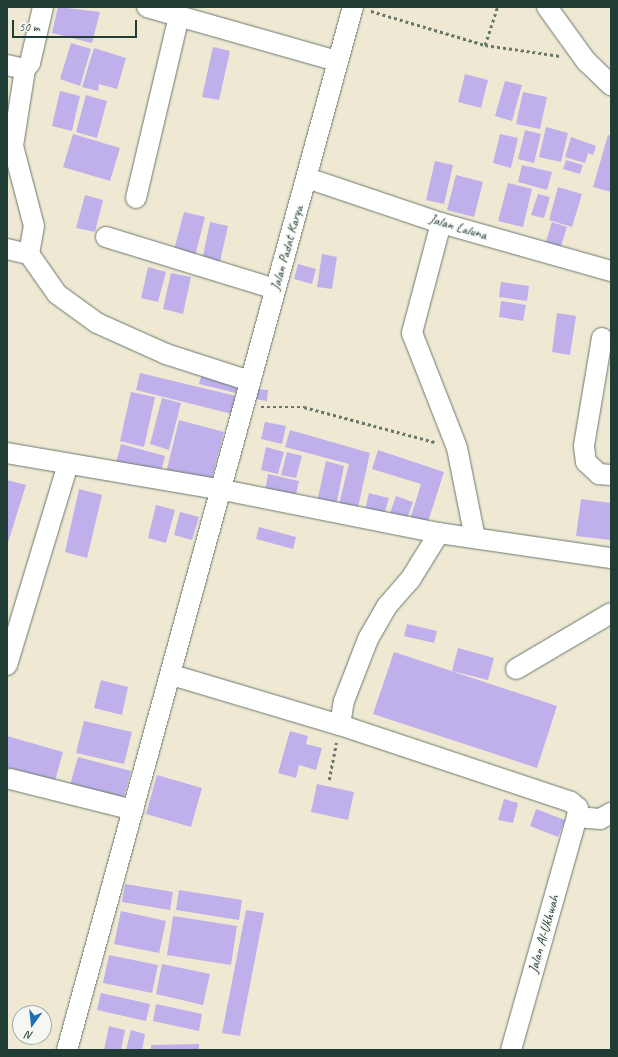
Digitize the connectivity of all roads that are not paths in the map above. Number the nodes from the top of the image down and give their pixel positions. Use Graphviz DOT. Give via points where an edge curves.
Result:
graph roads {
  1 [pos="43,7"];
  2 [pos="147,7"];
  3 [pos="547,7"];
  4 [pos="359,8"];
  5 [pos="179,16"];
  6 [pos="336,61"];
  7 [pos="16,67"];
  8 [pos="611,85"];
  9 [pos="307,178"];
  10 [pos="136,198"];
  11 [pos="441,223"];
  12 [pos="106,237"];
  13 [pos="7,249"];
  14 [pos="29,254"];
  15 [pos="611,271"];
  16 [pos="276,289"];
  17 [pos="602,338"];
  18 [pos="250,381"];
  19 [pos="7,453"];
  20 [pos="68,464"];
  21 [pos="611,475"];
  22 [pos="223,490"];
  23 [pos="439,533"];
  24 [pos="475,538"];
  25 [pos="611,558"];
  26 [pos="611,613"];
  27 [pos="7,665"];
  28 [pos="516,669"];
  29 [pos="172,675"];
  30 [pos="340,725"];
  31 [pos="10,779"];
  32 [pos="133,810"];
  33 [pos="611,814"];
  34 [pos="577,817"];
  35 [pos="67,1050"];
  36 [pos="511,1050"];
  1 -- 7 [label="street" via="30,63"];
  2 -- 5 [label="street"];
  3 -- 8 [label="street" via="586,60"];
  4 -- 6 [label="street, Jalan Padat Karya"];
  5 -- 6 [label="street"];
  5 -- 10 [label="street"];
  6 -- 9 [label="street, Jalan Padat Karya"];
  7 -- 14 [label="street" via="13,146 34,226"];
  9 -- 11 [label="street, Jalan Laluna"];
  9 -- 16 [label="street, Jalan Padat Karya"];
  11 -- 15 [label="street, Jalan Laluna"];
  11 -- 24 [label="street" via="412,333 456,448"];
  12 -- 16 [label="street"];
  13 -- 14 [label="street"];
  14 -- 18 [label="street" via="57,294 97,323 166,354"];
  16 -- 18 [label="street, Jalan Padat Karya"];
  17 -- 21 [label="street" via="584,446 586,462 599,474"];
  18 -- 22 [label="street, Jalan Padat Karya"];
  19 -- 20 [label="street"];
  20 -- 22 [label="street"];
  20 -- 27 [label="street"];
  22 -- 23 [label="street"];
  22 -- 29 [label="street, Jalan Padat Karya"];
  23 -- 24 [label="street"];
  23 -- 30 [label="street" via="410,580 387,606 358,659"];
  24 -- 25 [label="street"];
  26 -- 28 [label="street"];
  29 -- 30 [label="street"];
  29 -- 32 [label="street, Jalan Padat Karya"];
  30 -- 34 [label="street" via="571,802 578,808"];
  31 -- 32 [label="street"];
  32 -- 35 [label="street, Jalan Padat Karya"];
  33 -- 34 [label="street" via="600,819"];
  34 -- 36 [label="street, Jalan Al-Ukhwah"];
}
